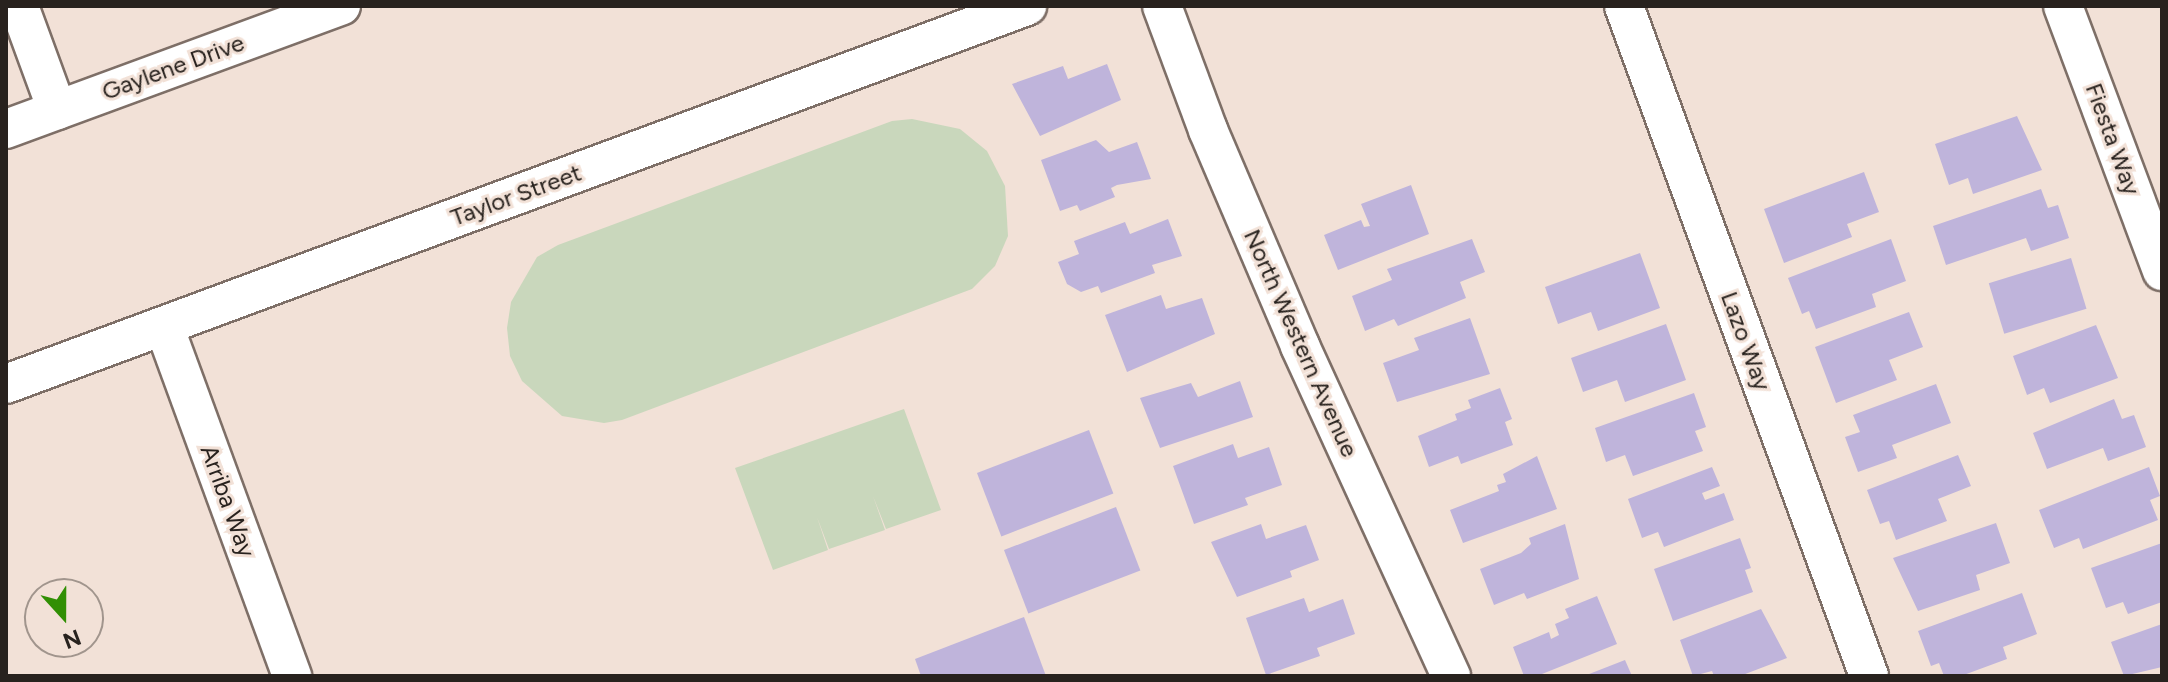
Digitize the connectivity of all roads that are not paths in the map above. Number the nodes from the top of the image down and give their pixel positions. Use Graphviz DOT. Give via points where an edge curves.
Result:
graph roads {
  1 [pos="19,6"];
  2 [pos="341,6"];
  3 [pos="1027,6"];
  4 [pos="1162,6"];
  5 [pos="1624,6"];
  6 [pos="2063,6"];
  7 [pos="57,110"];
  8 [pos="6,129"];
  9 [pos="2162,271"];
  10 [pos="164,326"];
  11 [pos="6,384"];
  12 [pos="292,676"];
  13 [pos="1451,676"];
  14 [pos="1869,676"];
  1 -- 7 [label="street"];
  2 -- 7 [label="street, Gaylene Drive"];
  3 -- 10 [label="street, Taylor Street"];
  4 -- 13 [label="street, North Western Avenue" via="1208,130 1300,346"];
  5 -- 14 [label="street, Lazo Way"];
  6 -- 9 [label="street, Fiesta Way"];
  7 -- 8 [label="street, Gaylene Drive"];
  10 -- 11 [label="street, Taylor Street"];
  10 -- 12 [label="street, Arriba Way"];
}
